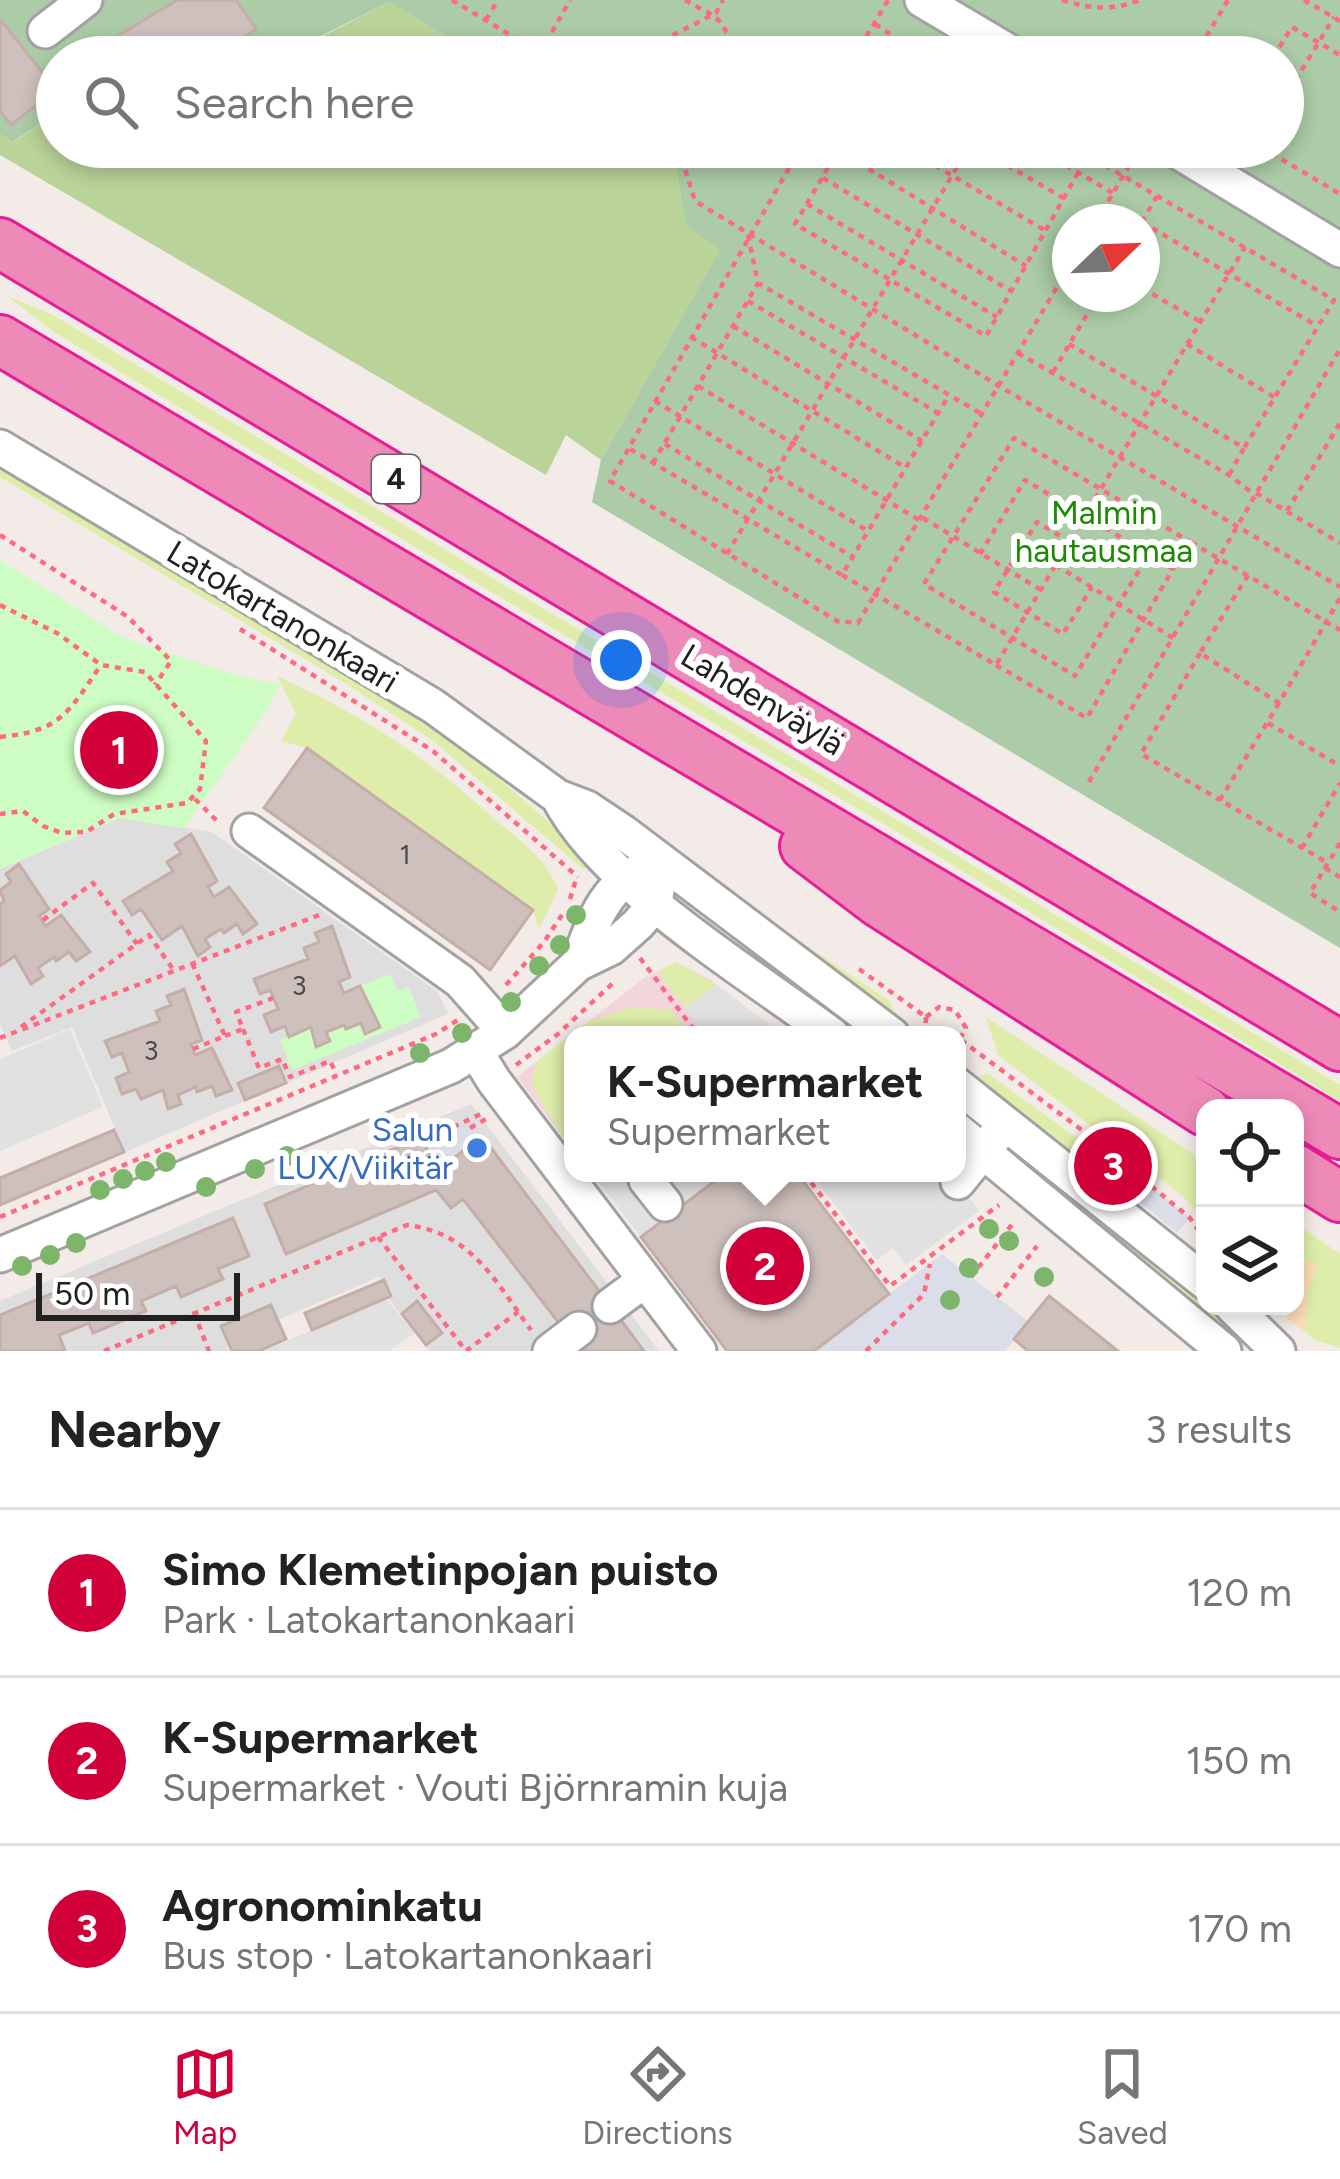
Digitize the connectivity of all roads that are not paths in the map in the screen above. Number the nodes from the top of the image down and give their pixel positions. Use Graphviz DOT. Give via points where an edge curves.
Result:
graph roads {
  1 [pos="85,0"];
  2 [pos="922,0"];
  3 [pos="45,31"];
  4 [pos="983,36"];
  5 [pos="1205,168"];
  6 [pos="0,242"];
  7 [pos="1340,250"];
  8 [pos="0,340"];
  9 [pos="0,447"];
  10 [pos="643,724"];
  11 [pos="558,797"];
  12 [pos="249,831"];
  13 [pos="661,862"];
  14 [pos="625,877"];
  15 [pos="656,904"];
  16 [pos="578,964"];
  17 [pos="796,1024"];
  18 [pos="880,1026"];
  19 [pos="505,1032"];
  20 [pos="1340,1046"];
  21 [pos="476,1052"];
  22 [pos="966,1092"];
  23 [pos="1196,1105"];
  24 [pos="1005,1122"];
  25 [pos="1340,1134"];
  26 [pos="966,1137"];
  27 [pos="985,1151"];
  28 [pos="564,1173"];
  29 [pos="966,1174"];
  30 [pos="1304,1174"];
  31 [pos="571,1182"];
  32 [pos="1340,1197"];
  33 [pos="0,1255"];
  34 [pos="1196,1275"];
  35 [pos="645,1280"];
  36 [pos="610,1306"];
  37 [pos="1241,1315"];
  38 [pos="579,1329"];
  39 [pos="541,1341"];
  40 [pos="699,1351"];
  41 [pos="1224,1351"];
  42 [pos="1278,1351"];
  1 -- 3 [label="street"];
  2 -- 4 [label="street"];
  5 -- 7 [label="street"];
  6 -- 20 [label="highway, Lahdenväylä / 4"];
  8 -- 10 [label="highway"];
  9 -- 11 [label="street, Latokartanonkaari" via="433,706"];
  10 -- 23 [label="highway" via="879,902"];
  10 -- 25 [label="highway"];
  11 -- 13 [label="street, Latokartanonkaari" via="587,808"];
  11 -- 14 [label="street, Latokartanonkaari" via="574,828"];
  12 -- 19 [label="street" via="460,980"];
  13 -- 14 [label="street"];
  13 -- 15 [label="street"];
  13 -- 18 [label="street, Latokartanonkaari"];
  14 -- 15 [label="street, Latokartanonkaari"];
  14 -- 16 [label="street" via="589,931"];
  15 -- 16 [label="street" via="611,948"];
  15 -- 17 [label="street, Latokartanonkaari"];
  16 -- 19 [label="street"];
  19 -- 21 [label="street"];
  21 -- 28 [label="street"];
  21 -- 33 [label="street"];
  22 -- 24 [label="street"];
  24 -- 27 [label="street"];
  24 -- 34 [label="street"];
  26 -- 27 [label="street"];
  27 -- 29 [label="street"];
  27 -- 41 [label="street"];
  30 -- 32 [label="highway"];
  31 -- 35 [label="street"];
  35 -- 36 [label="street"];
  35 -- 40 [label="street"];
  37 -- 42 [label="street"];
  38 -- 39 [label="street"];
}
